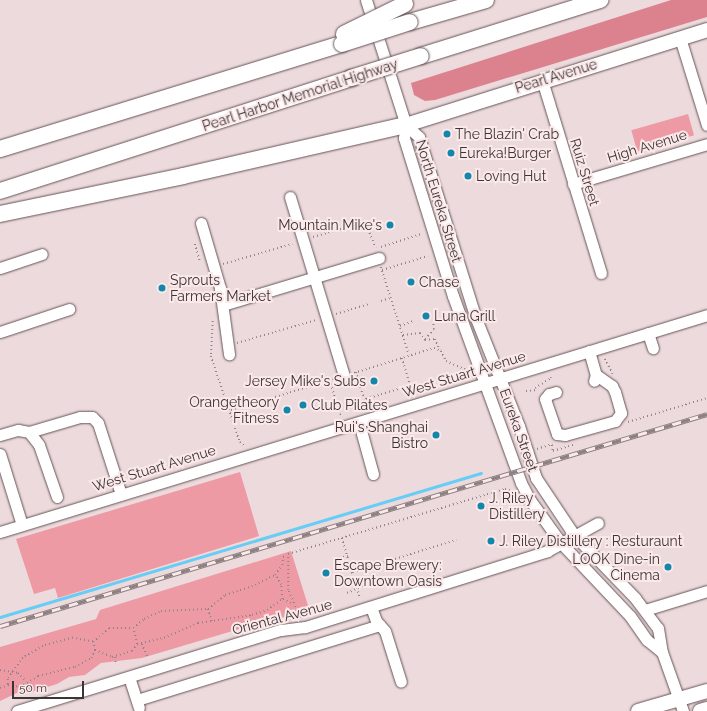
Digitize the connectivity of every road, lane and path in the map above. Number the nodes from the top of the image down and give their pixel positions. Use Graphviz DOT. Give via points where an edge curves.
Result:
graph roads {
  1 [pos="366,0"];
  2 [pos="486,0"];
  3 [pos="600,0"];
  4 [pos="409,2"];
  5 [pos="707,30"];
  6 [pos="680,38"];
  7 [pos="343,39"];
  8 [pos="542,80"];
  9 [pos="406,125"];
  10 [pos="707,125"];
  11 [pos="707,144"];
  12 [pos="0,149"];
  13 [pos="573,184"];
  14 [pos="0,191"];
  15 [pos="290,197"];
  16 [pos="0,214"];
  17 [pos="201,223"];
  18 [pos="357,224"];
  19 [pos="345,228"];
  20 [pos="421,234"];
  21 [pos="309,238"];
  22 [pos="295,243"];
  23 [pos="195,244"];
  24 [pos="42,254"];
  25 [pos="377,254"];
  26 [pos="428,256"];
  27 [pos="201,264"];
  28 [pos="222,265"];
  29 [pos="0,268"];
  30 [pos="382,270"];
  31 [pos="601,273"];
  32 [pos="314,278"];
  33 [pos="390,298"];
  34 [pos="381,301"];
  35 [pos="368,304"];
  36 [pos="223,305"];
  37 [pos="69,309"];
  38 [pos="332,315"];
  39 [pos="707,315"];
  40 [pos="213,317"];
  41 [pos="318,319"];
  42 [pos="413,321"];
  43 [pos="433,324"];
  44 [pos="400,326"];
  45 [pos="0,332"];
  46 [pos="648,333"];
  47 [pos="403,335"];
  48 [pos="425,340"];
  49 [pos="235,344"];
  50 [pos="653,348"];
  51 [pos="216,350"];
  52 [pos="440,350"];
  53 [pos="212,351"];
  54 [pos="589,351"];
  55 [pos="229,354"];
  56 [pos="409,355"];
  57 [pos="402,357"];
  58 [pos="466,370"];
  59 [pos="356,372"];
  60 [pos="344,376"];
  61 [pos="550,376"];
  62 [pos="500,378"];
  63 [pos="330,380"];
  64 [pos="486,383"];
  65 [pos="410,385"];
  66 [pos="535,388"];
  67 [pos="412,390"];
  68 [pos="540,390"];
  69 [pos="526,391"];
  70 [pos="556,392"];
  71 [pos="252,404"];
  72 [pos="237,408"];
  73 [pos="231,410"];
  74 [pos="344,418"];
  75 [pos="359,423"];
  76 [pos="29,432"];
  77 [pos="0,435"];
  78 [pos="552,444"];
  79 [pos="573,445"];
  80 [pos="246,446"];
  81 [pos="0,454"];
  82 [pos="373,474"];
  83 [pos="513,491"];
  84 [pos="121,494"];
  85 [pos="57,498"];
  86 [pos="598,523"];
  87 [pos="22,525"];
  88 [pos="0,532"];
  89 [pos="574,535"];
  90 [pos="342,538"];
  91 [pos="456,540"];
  92 [pos="561,543"];
  93 [pos="286,556"];
  94 [pos="348,556"];
  95 [pos="340,562"];
  96 [pos="353,572"];
  97 [pos="275,575"];
  98 [pos="386,576"];
  99 [pos="287,584"];
  100 [pos="281,585"];
  101 [pos="358,590"];
  102 [pos="707,591"];
  103 [pos="347,593"];
  104 [pos="282,599"];
  105 [pos="292,603"];
  106 [pos="366,604"];
  107 [pos="208,609"];
  108 [pos="645,610"];
  109 [pos="300,619"];
  110 [pos="212,621"];
  111 [pos="380,625"];
  112 [pos="133,628"];
  113 [pos="93,642"];
  114 [pos="137,644"];
  115 [pos="142,644"];
  116 [pos="95,650"];
  117 [pos="662,652"];
  118 [pos="115,657"];
  119 [pos="148,658"];
  120 [pos="116,663"];
  121 [pos="0,670"];
  122 [pos="14,672"];
  123 [pos="129,677"];
  124 [pos="26,681"];
  125 [pos="401,682"];
  126 [pos="8,685"];
  127 [pos="20,687"];
  128 [pos="0,688"];
  129 [pos="707,691"];
  130 [pos="22,693"];
  131 [pos="682,705"];
  132 [pos="707,709"];
  133 [pos="17,711"];
  134 [pos="638,711"];
  135 [pos="700,711"];
  1 -- 9 [label="street"];
  2 -- 7 [label="highway, bridge"];
  3 -- 14 [label="highway, Pearl Harbor Memorial Highway, bridge"];
  4 -- 7 [label="highway, bridge"];
  5 -- 6 [label="main road, Pearl Avenue"];
  6 -- 8 [label="main road, Pearl Avenue"];
  6 -- 10 [label="street"];
  7 -- 12 [label="highway" via="298,57"];
  8 -- 9 [label="main road, Pearl Avenue"];
  8 -- 13 [label="street, Ruiz Street"];
  9 -- 16 [label="highway" via="198,173"];
  9 -- 62 [label="street, North Eureka Street" via="419,137 475,316"];
  9 -- 64 [label="street, North Eureka Street" via="404,138 436,241"];
  11 -- 13 [label="street, High Avenue"];
  13 -- 31 [label="street, Ruiz Street"];
  15 -- 32 [label="street"];
  17 -- 36 [label="street"];
  18 -- 25 [label="path" via="365,222"];
  19 -- 21 [label="path"];
  20 -- 25 [label="path"];
  22 -- 28 [label="path"];
  23 -- 27 [label="path"];
  24 -- 29 [label="street"];
  25 -- 30 [label="path"];
  25 -- 32 [label="street"];
  26 -- 30 [label="path"];
  30 -- 33 [label="path"];
  32 -- 36 [label="street"];
  32 -- 60 [label="street"];
  33 -- 34 [label="path"];
  33 -- 44 [label="path"];
  35 -- 38 [label="path"];
  36 -- 55 [label="street"];
  37 -- 45 [label="street"];
  39 -- 46 [label="street, West Stuart Avenue"];
  40 -- 53 [label="path"];
  41 -- 49 [label="path"];
  42 -- 44 [label="path"];
  43 -- 48 [label="path" via="434,329"];
  44 -- 47 [label="path"];
  46 -- 50 [label="street"];
  46 -- 54 [label="street, West Stuart Avenue"];
  47 -- 48 [label="path" via="420,333"];
  47 -- 56 [label="path"];
  48 -- 52 [label="path" via="435,339"];
  51 -- 53 [label="path"];
  52 -- 56 [label="path" via="434,348"];
  52 -- 58 [label="path" via="446,361"];
  53 -- 73 [label="path" via="227,406"];
  54 -- 62 [label="street, West Stuart Avenue"];
  54 -- 70 [label="street" via="595,378 612,386 621,413 614,421 565,435 557,434 545,399 548,394"];
  56 -- 57 [label="path"];
  57 -- 59 [label="path"];
  57 -- 65 [label="path"];
  59 -- 60 [label="path"];
  59 -- 65 [label="path" via="362,395 366,399"];
  60 -- 63 [label="path"];
  61 -- 66 [label="path" via="551,378"];
  62 -- 64 [label="street, West Stuart Avenue"];
  62 -- 89 [label="street, Eureka Street" via="536,478"];
  63 -- 71 [label="path"];
  63 -- 74 [label="path" via="340,414"];
  64 -- 75 [label="street, West Stuart Avenue"];
  64 -- 92 [label="street, Eureka Street" via="530,500"];
  65 -- 67 [label="path"];
  66 -- 68 [label="path"];
  66 -- 69 [label="path"];
  72 -- 73 [label="path"];
  73 -- 80 [label="path" via="240,442"];
  75 -- 82 [label="street"];
  75 -- 84 [label="street, West Stuart Avenue"];
  76 -- 77 [label="street" via="18,430"];
  76 -- 84 [label="street" via="80,417 92,417 98,423"];
  76 -- 85 [label="street" via="39,445"];
  78 -- 79 [label="path" via="554,451"];
  81 -- 87 [label="street"];
  83 -- 90 [label="path" via="505,489"];
  84 -- 87 [label="street, West Stuart Avenue"];
  86 -- 89 [label="street, Oriental Avenue"];
  87 -- 88 [label="street, West Stuart Avenue"];
  89 -- 92 [label="street, Oriental Avenue"];
  89 -- 108 [label="street, Eureka Street"];
  90 -- 93 [label="path"];
  90 -- 94 [label="path"];
  91 -- 96 [label="path"];
  92 -- 106 [label="street, Oriental Avenue" via="548,551"];
  92 -- 117 [label="street, Eureka Street" via="630,616 647,640"];
  93 -- 97 [label="path" via="283,557 282,565"];
  93 -- 99 [label="path"];
  94 -- 95 [label="path" via="339,558"];
  94 -- 96 [label="path"];
  96 -- 101 [label="path"];
  97 -- 100 [label="path"];
  97 -- 107 [label="path" via="225,595"];
  98 -- 101 [label="path"];
  99 -- 100 [label="path"];
  99 -- 105 [label="path"];
  100 -- 104 [label="path"];
  101 -- 103 [label="path"];
  101 -- 106 [label="path"];
  102 -- 108 [label="street"];
  104 -- 105 [label="path"];
  104 -- 110 [label="path" via="260,613"];
  105 -- 109 [label="path"];
  106 -- 111 [label="street"];
  106 -- 123 [label="street, Oriental Avenue" via="306,627 282,630"];
  107 -- 110 [label="path"];
  107 -- 112 [label="path" via="161,611"];
  108 -- 117 [label="street, Eureka Street" via="660,632"];
  110 -- 115 [label="path" via="198,622 164,638"];
  111 -- 123 [label="street" via="138,703"];
  111 -- 125 [label="street" via="386,631"];
  112 -- 113 [label="path" via="109,628"];
  112 -- 114 [label="path"];
  113 -- 116 [label="path"];
  113 -- 122 [label="path" via="73,638 43,646 31,652"];
  114 -- 115 [label="path"];
  114 -- 118 [label="path" via="132,651"];
  115 -- 119 [label="path"];
  116 -- 118 [label="path"];
  116 -- 124 [label="path" via="91,658 75,667"];
  117 -- 131 [label="street, Eureka Street"];
  118 -- 120 [label="path"];
  121 -- 122 [label="path"];
  122 -- 124 [label="path"];
  122 -- 126 [label="path"];
  123 -- 133 [label="street, Oriental Avenue"];
  124 -- 127 [label="path"];
  126 -- 127 [label="path"];
  126 -- 128 [label="path"];
  127 -- 130 [label="path"];
  129 -- 131 [label="main road"];
  131 -- 134 [label="main road"];
  132 -- 135 [label="main road"];
}
